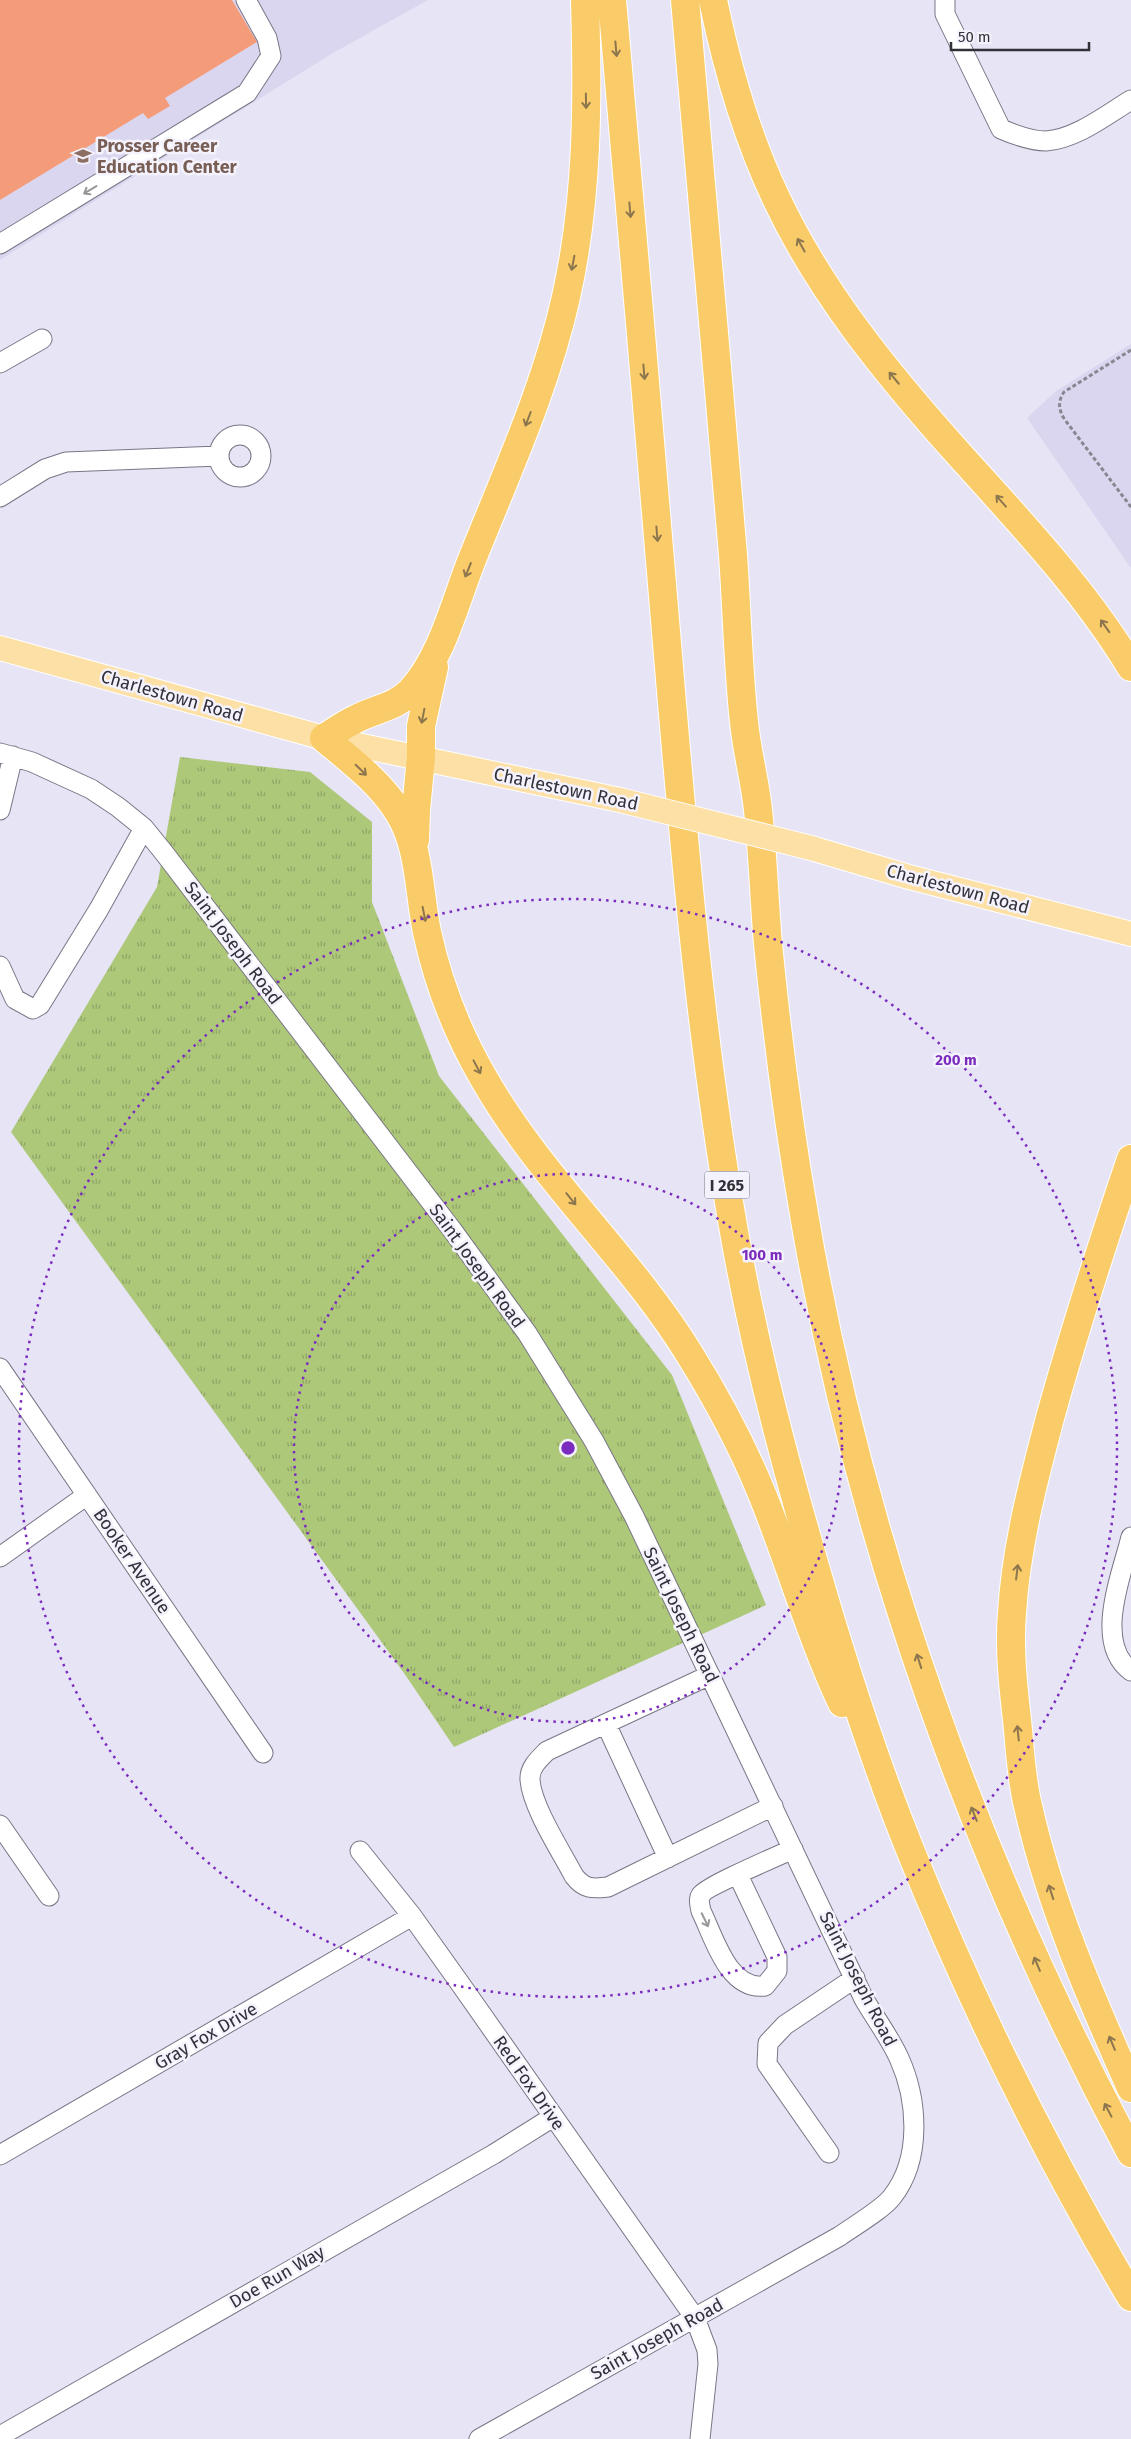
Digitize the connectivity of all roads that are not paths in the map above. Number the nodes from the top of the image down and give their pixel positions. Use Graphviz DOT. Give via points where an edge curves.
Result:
graph roads {
  1 [pos="246,0"];
  2 [pos="585,0"];
  3 [pos="612,0"];
  4 [pos="685,0"];
  5 [pos="712,0"];
  6 [pos="945,0"];
  7 [pos="1131,100"];
  8 [pos="0,244"];
  9 [pos="42,339"];
  10 [pos="0,363"];
  11 [pos="219,456"];
  12 [pos="0,497"];
  13 [pos="0,648"];
  14 [pos="439,651"];
  15 [pos="1131,667"];
  16 [pos="324,738"];
  17 [pos="7,754"];
  18 [pos="421,757"];
  19 [pos="1,801"];
  20 [pos="144,828"];
  21 [pos="415,858"];
  22 [pos="1131,934"];
  23 [pos="0,966"];
  24 [pos="1131,1159"];
  25 [pos="0,1368"];
  26 [pos="87,1495"];
  27 [pos="1131,1537"];
  28 [pos="0,1557"];
  29 [pos="1131,1671"];
  30 [pos="710,1676"];
  31 [pos="606,1724"];
  32 [pos="263,1753"];
  33 [pos="773,1806"];
  34 [pos="0,1824"];
  35 [pos="907,1842"];
  36 [pos="793,1849"];
  37 [pos="360,1851"];
  38 [pos="668,1858"];
  39 [pos="738,1874"];
  40 [pos="49,1896"];
  41 [pos="412,1916"];
  42 [pos="855,1978"];
  43 [pos="1131,2088"];
  44 [pos="554,2117"];
  45 [pos="829,2153"];
  46 [pos="1131,2153"];
  47 [pos="0,2155"];
  48 [pos="1131,2297"];
  49 [pos="695,2318"];
  50 [pos="0,2436"];
  51 [pos="479,2439"];
  52 [pos="700,2439"];
  1 -- 8 [label="street, one-way" via="267,38 271,56 247,93"];
  2 -- 14 [label="highway, one-way" via="586,133 577,244 566,297 538,395 455,600"];
  3 -- 35 [label="highway, I 265, one-way" via="691,921 710,1077 734,1231 782,1450 820,1586 861,1715"];
  46 -- 4 [label="highway, one-way" via="1041,1973 959,1775 885,1555 852,1435 805,1225 784,1084 758,811 744,729"];
  15 -- 5 [label="highway, one-way" via="1082,595 892,375 830,292 776,198 755,147 735,95"];
  6 -- 7 [label="street" via="945,14 1001,129 1021,137 1046,141 1067,137"];
  9 -- 10 [label="street"];
  11 -- 12 [label="street" via="66,462 45,469"];
  13 -- 16 [label="main road, Charlestown Road"];
  14 -- 16 [label="highway" via="412,690 399,702 356,719"];
  14 -- 18 [label="highway, one-way" via="421,726"];
  16 -- 18 [label="main road, Charlestown Road"];
  16 -- 21 [label="highway, one-way" via="360,769 399,812 410,836"];
  17 -- 19 [label="street"];
  17 -- 20 [label="street, Saint Joseph Road" via="62,774 91,789"];
  18 -- 21 [label="highway"];
  18 -- 22 [label="main road, Charlestown Road, bridge" via="620,800"];
  20 -- 23 [label="street" via="40,1005 33,1009 15,999"];
  20 -- 30 [label="street, Saint Joseph Road" via="453,1231 527,1334 614,1478"];
  21 -- 35 [label="highway, one-way" via="434,964 463,1040 483,1079 508,1116 657,1309 715,1397 741,1444 762,1494 824,1665"];
  43 -- 24 [label="highway, one-way" via="1065,1935 1040,1855 1027,1803 1019,1743 1013,1680 1012,1614 1019,1556 1040,1456 1092,1277"];
  25 -- 26 [label="street, Booker Avenue"];
  26 -- 28 [label="street"];
  26 -- 32 [label="street, Booker Avenue"];
  27 -- 29 [label="street" via="1111,1616 1112,1636 1118,1655"];
  30 -- 31 [label="street"];
  30 -- 33 [label="street, Saint Joseph Road"];
  31 -- 38 [label="street"];
  31 -- 38 [label="street" via="547,1751 535,1763 529,1779 537,1804 582,1886 608,1887"];
  33 -- 36 [label="street, Saint Joseph Road"];
  33 -- 38 [label="street"];
  34 -- 40 [label="street"];
  35 -- 48 [label="highway, I 265" via="1014,2082 1087,2224"];
  36 -- 39 [label="street"];
  36 -- 42 [label="street, Saint Joseph Road"];
  37 -- 41 [label="street, Red Fox Drive"];
  39 -- 39 [label="street, one-way" via="704,1891 699,1901 701,1910 731,1973 748,1984 765,1986 775,1976 777,1957"];
  41 -- 44 [label="street, Red Fox Drive"];
  41 -- 47 [label="street, Gray Fox Drive"];
  42 -- 45 [label="street" via="785,2025 768,2043 767,2064"];
  42 -- 49 [label="street, Saint Joseph Road" via="899,2058 908,2085 913,2110 913,2138 908,2170 892,2198 840,2236"];
  44 -- 49 [label="street, Red Fox Drive"];
  44 -- 50 [label="street, Doe Run Way"];
  49 -- 51 [label="street, Saint Joseph Road"];
  49 -- 52 [label="street, Red Fox Drive" via="707,2350 708,2364"];
}
